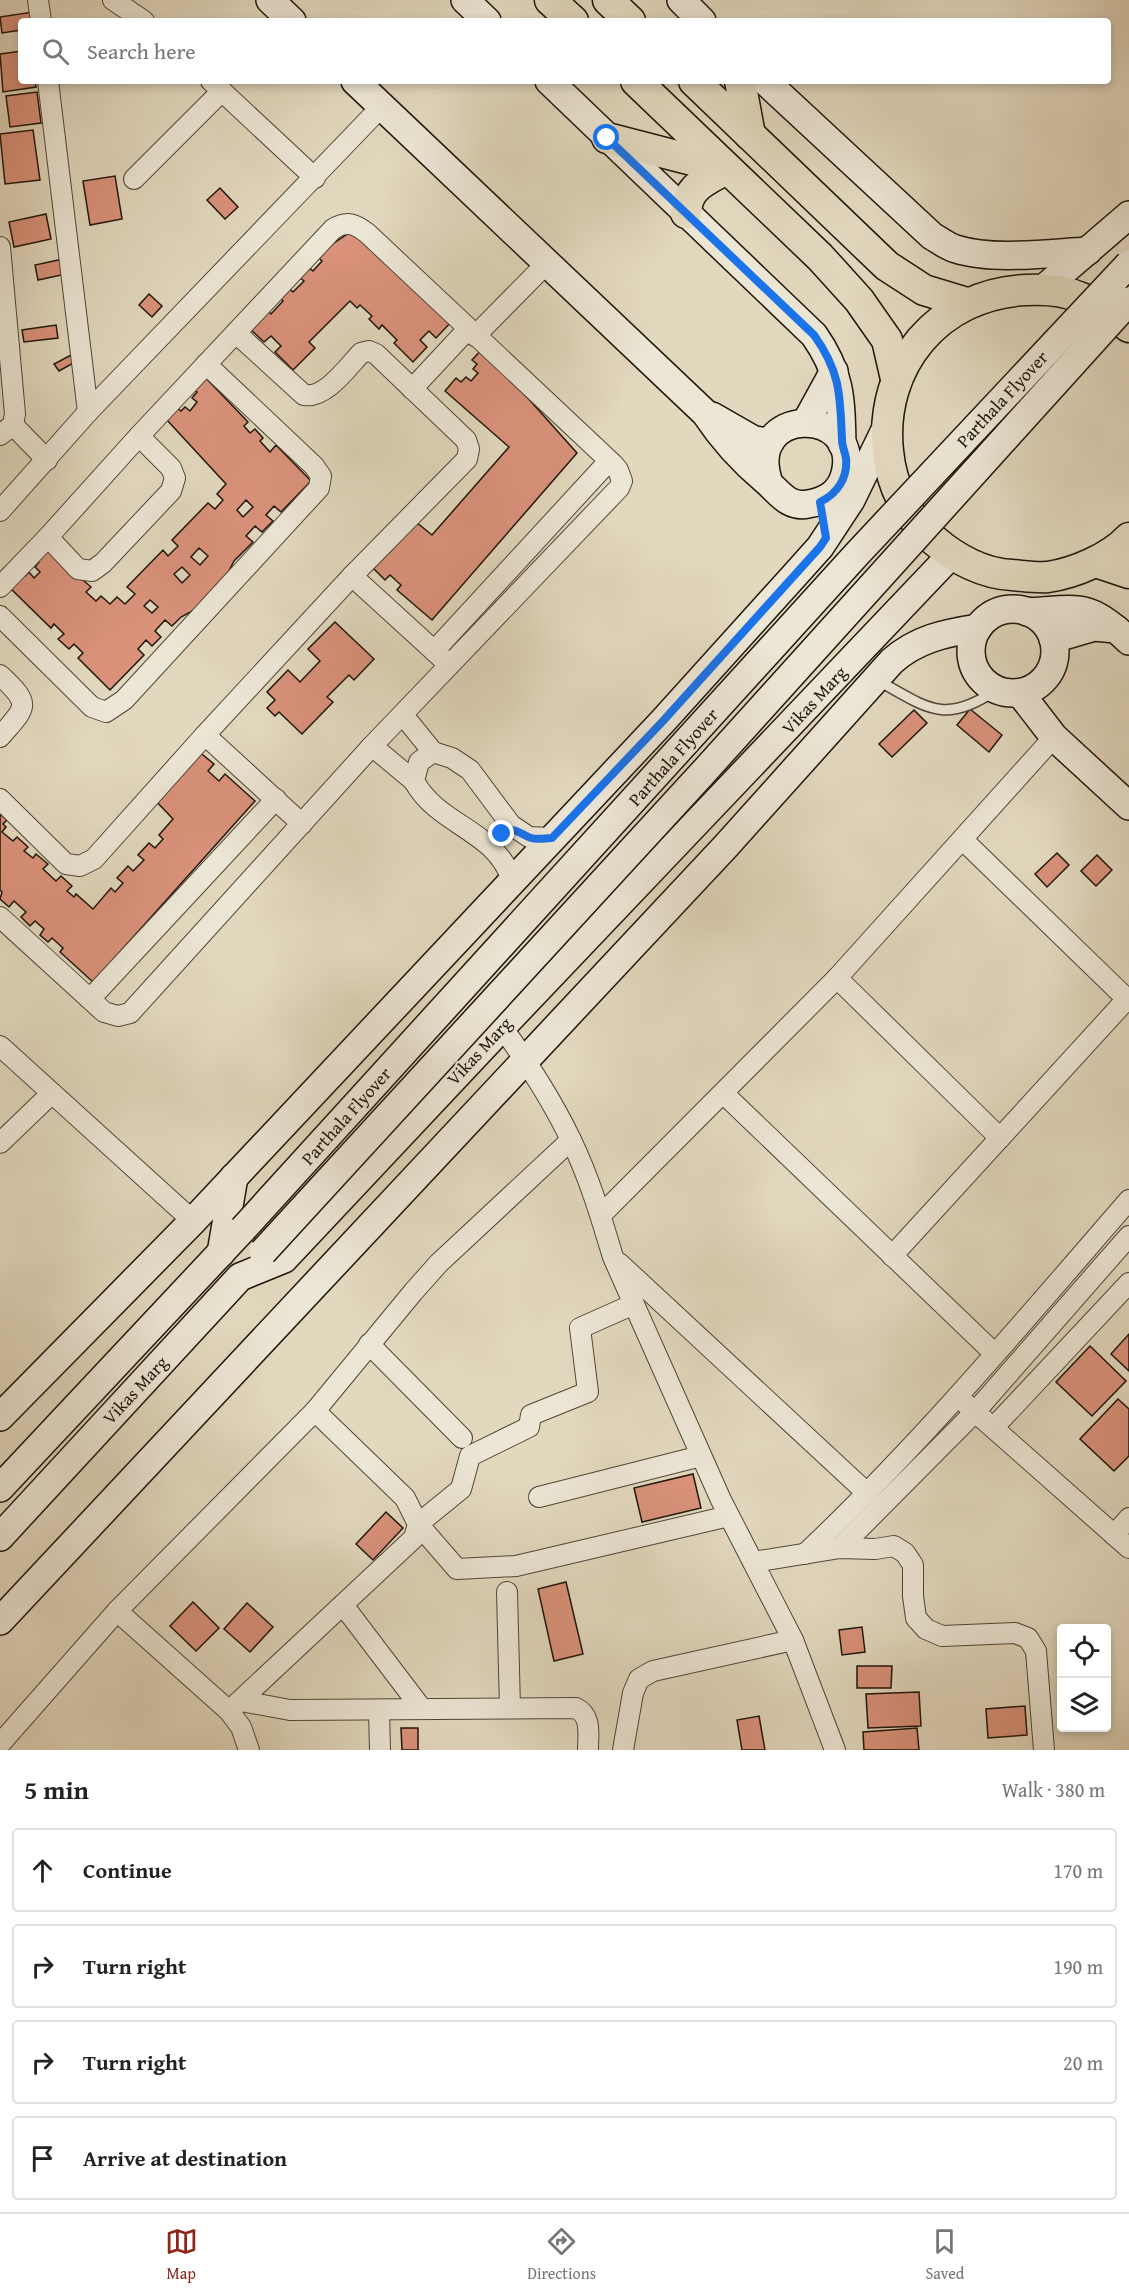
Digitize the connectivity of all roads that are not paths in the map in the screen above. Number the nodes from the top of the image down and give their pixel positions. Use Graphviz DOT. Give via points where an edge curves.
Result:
graph roads {
  1 [pos="38,0"];
  2 [pos="113,0"];
  3 [pos="270,0"];
  4 [pos="465,0"];
  5 [pos="550,0"];
  6 [pos="681,0"];
  7 [pos="41,18"];
  8 [pos="140,18"];
  9 [pos="289,18"];
  10 [pos="484,18"];
  11 [pos="570,18"];
  12 [pos="699,18"];
  13 [pos="48,84"];
  14 [pos="359,84"];
  15 [pos="552,84"];
  16 [pos="639,84"];
  17 [pos="697,84"];
  18 [pos="741,84"];
  19 [pos="768,84"];
  20 [pos="216,86"];
  21 [pos="382,106"];
  22 [pos="750,135"];
  23 [pos="607,138"];
  24 [pos="726,169"];
  25 [pos="315,178"];
  26 [pos="134,179"];
  27 [pos="686,213"];
  28 [pos="1129,214"];
  29 [pos="0,247"];
  30 [pos="1088,250"];
  31 [pos="547,263"];
  32 [pos="1129,264"];
  33 [pos="1043,289"];
  34 [pos="1129,301"];
  35 [pos="967,303"];
  36 [pos="1129,327"];
  37 [pos="236,333"];
  38 [pos="472,333"];
  39 [pos="206,364"];
  40 [pos="834,371"];
  41 [pos="896,379"];
  42 [pos="412,389"];
  43 [pos="88,412"];
  44 [pos="705,413"];
  45 [pos="806,422"];
  46 [pos="7,430"];
  47 [pos="140,436"];
  48 [pos="881,441"];
  49 [pos="770,442"];
  50 [pos="844,449"];
  51 [pos="47,460"];
  52 [pos="609,461"];
  53 [pos="769,483"];
  54 [pos="820,502"];
  55 [pos="0,511"];
  56 [pos="48,537"];
  57 [pos="826,538"];
  58 [pos="1129,538"];
  59 [pos="951,555"];
  60 [pos="1096,562"];
  61 [pos="1129,573"];
  62 [pos="352,576"];
  63 [pos="0,587"];
  64 [pos="1027,612"];
  65 [pos="0,616"];
  66 [pos="978,628"];
  67 [pos="1123,635"];
  68 [pos="1053,639"];
  69 [pos="434,651"];
  70 [pos="450,666"];
  71 [pos="0,675"];
  72 [pos="876,679"];
  73 [pos="1008,691"];
  74 [pos="403,715"];
  75 [pos="205,735"];
  76 [pos="0,737"];
  77 [pos="1054,737"];
  78 [pos="372,746"];
  79 [pos="433,752"];
  80 [pos="761,756"];
  81 [pos="786,779"];
  82 [pos="414,781"];
  83 [pos="733,785"];
  84 [pos="0,800"];
  85 [pos="276,800"];
  86 [pos="1129,806"];
  87 [pos="302,824"];
  88 [pos="533,835"];
  89 [pos="963,840"];
  90 [pos="726,846"];
  91 [pos="505,866"];
  92 [pos="0,916"];
  93 [pos="837,978"];
  94 [pos="90,999"];
  95 [pos="1128,1000"];
  96 [pos="502,1027"];
  97 [pos="0,1046"];
  98 [pos="525,1060"];
  99 [pos="52,1093"];
  100 [pos="723,1093"];
  101 [pos="1000,1138"];
  102 [pos="571,1140"];
  103 [pos="0,1143"];
  104 [pos="234,1177"];
  105 [pos="1129,1200"];
  106 [pos="601,1215"];
  107 [pos="193,1221"];
  108 [pos="1129,1236"];
  109 [pos="221,1253"];
  110 [pos="892,1256"];
  111 [pos="613,1257"];
  112 [pos="240,1277"];
  113 [pos="1129,1283"];
  114 [pos="634,1304"];
  115 [pos="369,1344"];
  116 [pos="995,1354"];
  117 [pos="957,1397"];
  118 [pos="315,1411"];
  119 [pos="975,1412"];
  120 [pos="0,1417"];
  121 [pos="994,1427"];
  122 [pos="462,1438"];
  123 [pos="701,1456"];
  124 [pos="2,1482"];
  125 [pos="868,1494"];
  126 [pos="539,1497"];
  127 [pos="729,1516"];
  128 [pos="1129,1518"];
  129 [pos="418,1524"];
  130 [pos="1114,1535"];
  131 [pos="0,1537"];
  132 [pos="840,1548"];
  133 [pos="1129,1548"];
  134 [pos="805,1554"];
  135 [pos="753,1562"];
  136 [pos="507,1592"];
  137 [pos="343,1605"];
  138 [pos="117,1611"];
  139 [pos="0,1621"];
  140 [pos="793,1640"];
  141 [pos="235,1706"];
  142 [pos="510,1708"];
  143 [pos="422,1709"];
  144 [pos="379,1710"];
  145 [pos="5,1745"];
  146 [pos="249,1750"];
  147 [pos="380,1750"];
  148 [pos="588,1750"];
  149 [pos="622,1750"];
  150 [pos="835,1750"];
  151 [pos="1044,1750"];
  1 -- 7 [label="street"];
  2 -- 8 [label="street"];
  3 -- 9 [label="main road"];
  4 -- 10 [label="main road"];
  5 -- 11 [label="main road"];
  6 -- 12 [label="main road"];
  13 -- 43 [label="street"];
  14 -- 21 [label="main road"];
  15 -- 23 [label="main road"];
  16 -- 24 [label="main road"];
  17 -- 22 [label="main road"];
  18 -- 22 [label="main road"];
  19 -- 30 [label="main road" via="932,236 956,249 1031,255"];
  20 -- 25 [label="street"];
  20 -- 26 [label="street"];
  21 -- 25 [label="street"];
  21 -- 31 [label="main road"];
  22 -- 35 [label="main road" via="886,266 924,290"];
  23 -- 24 [label="main road"];
  23 -- 27 [label="main road"];
  24 -- 27 [label="main road" via="696,186 686,200"];
  24 -- 41 [label="main road" via="820,257 859,300 887,340"];
  25 -- 43 [label="street"];
  27 -- 40 [label="main road" via="814,335"];
  28 -- 30 [label="main road"];
  29 -- 46 [label="street" via="15,414"];
  30 -- 33 [label="main road"];
  31 -- 38 [label="street"];
  31 -- 44 [label="main road"];
  32 -- 109 [label="main road, Parthala Flyover, bridge" via="856,554"];
  33 -- 35 [label="main road" via="1004,291"];
  33 -- 36 [label="main road" via="1077,296 1109,311"];
  34 -- 112 [label="main road, Parthala Flyover, bridge"];
  35 -- 41 [label="main road" via="937,323 919,342"];
  37 -- 38 [label="street" via="333,229 348,223 358,225"];
  37 -- 39 [label="street"];
  37 -- 42 [label="street" via="304,395 322,393 361,353 369,351"];
  38 -- 42 [label="street"];
  38 -- 52 [label="street"];
  39 -- 47 [label="street"];
  39 -- 65 [label="street" via="315,466 321,476 319,488 124,700 106,712 92,707"];
  40 -- 45 [label="main road"];
  40 -- 50 [label="main road"];
  41 -- 48 [label="main road"];
  42 -- 62 [label="street" via="466,440 468,459"];
  43 -- 51 [label="street"];
  44 -- 49 [label="main road" via="754,440"];
  44 -- 53 [label="main road" via="749,468"];
  45 -- 49 [label="main road" via="779,431"];
  45 -- 50 [label="main road" via="827,428"];
  46 -- 51 [label="street"];
  47 -- 56 [label="street"];
  47 -- 56 [label="street" via="171,468 175,478 171,491 92,571 78,568"];
  48 -- 50 [label="main road"];
  48 -- 57 [label="main road" via="851,501"];
  48 -- 59 [label="main road" via="902,501 923,531"];
  49 -- 53 [label="main road" via="764,470"];
  50 -- 54 [label="main road" via="844,479 829,498"];
  51 -- 55 [label="street"];
  52 -- 69 [label="street"];
  52 -- 70 [label="street" via="620,474 619,488"];
  53 -- 54 [label="main road" via="790,502"];
  54 -- 57 [label="main road"];
  56 -- 63 [label="street"];
  57 -- 88 [label="main road" via="663,721"];
  58 -- 60 [label="main road"];
  59 -- 60 [label="main road" via="997,574 1048,577"];
  59 -- 80 [label="main road, Vikas Marg"];
  60 -- 61 [label="main road"];
  62 -- 69 [label="street"];
  62 -- 75 [label="street"];
  64 -- 66 [label="main road" via="1000,612"];
  64 -- 67 [label="main road" via="1089,610"];
  64 -- 68 [label="main road" via="1045,624"];
  66 -- 72 [label="main road" via="949,632 918,643 899,655"];
  66 -- 73 [label="main road" via="972,641 974,668 982,680"];
  67 -- 68 [label="main road" via="1094,627"];
  68 -- 73 [label="main road" via="1055,657 1043,681 1032,689"];
  69 -- 70 [label="street"];
  70 -- 74 [label="street"];
  71 -- 76 [label="street" via="20,694 23,704 20,714"];
  72 -- 73 [label="lane" via="931,709 948,711"];
  72 -- 81 [label="main road"];
  73 -- 77 [label="main road"];
  74 -- 78 [label="street"];
  74 -- 79 [label="street"];
  75 -- 84 [label="street" via="94,859 80,866 66,864"];
  75 -- 85 [label="street"];
  77 -- 86 [label="main road"];
  77 -- 89 [label="street"];
  78 -- 82 [label="street"];
  78 -- 87 [label="street"];
  79 -- 82 [label="street" via="419,762"];
  79 -- 88 [label="street" via="470,770 511,825"];
  80 -- 81 [label="main road"];
  80 -- 83 [label="main road, Vikas Marg"];
  81 -- 90 [label="main road"];
  82 -- 91 [label="street" via="436,808 492,846"];
  83 -- 90 [label="main road"];
  83 -- 96 [label="main road, Vikas Marg"];
  85 -- 87 [label="street"];
  85 -- 94 [label="street"];
  87 -- 94 [label="street" via="130,1013 118,1016 104,1012"];
  88 -- 91 [label="main road"];
  88 -- 91 [label="street" via="506,831 498,839 495,848"];
  89 -- 93 [label="street"];
  89 -- 95 [label="street"];
  90 -- 98 [label="main road"];
  91 -- 104 [label="main road"];
  92 -- 94 [label="street"];
  93 -- 100 [label="street"];
  93 -- 101 [label="street"];
  95 -- 101 [label="street"];
  96 -- 98 [label="street"];
  96 -- 112 [label="main road, Vikas Marg" via="284,1259"];
  97 -- 99 [label="street"];
  98 -- 102 [label="street"];
  98 -- 139 [label="main road"];
  99 -- 103 [label="street"];
  99 -- 107 [label="street"];
  100 -- 106 [label="street"];
  100 -- 110 [label="street"];
  101 -- 110 [label="street"];
  102 -- 106 [label="street"];
  102 -- 115 [label="street" via="439,1263"];
  104 -- 107 [label="main road"];
  104 -- 109 [label="main road"];
  105 -- 116 [label="street"];
  106 -- 111 [label="street"];
  107 -- 120 [label="main road"];
  108 -- 119 [label="street"];
  109 -- 124 [label="main road, Vikas Marg"];
  110 -- 116 [label="street"];
  111 -- 114 [label="street"];
  111 -- 125 [label="street"];
  112 -- 131 [label="main road, Vikas Marg"];
  113 -- 121 [label="street"];
  114 -- 123 [label="street"];
  114 -- 129 [label="street" via="580,1328 588,1392 531,1415 529,1427 470,1456 461,1489"];
  115 -- 118 [label="street"];
  115 -- 122 [label="street"];
  116 -- 117 [label="street"];
  117 -- 119 [label="street"];
  117 -- 125 [label="street"];
  118 -- 129 [label="street" via="405,1498"];
  118 -- 138 [label="street"];
  119 -- 121 [label="street"];
  119 -- 132 [label="street"];
  121 -- 130 [label="street"];
  123 -- 126 [label="street"];
  123 -- 127 [label="street"];
  125 -- 134 [label="street"];
  127 -- 129 [label="street" via="516,1566 457,1569"];
  127 -- 135 [label="street"];
  128 -- 130 [label="street"];
  129 -- 137 [label="street" via="414,1538"];
  130 -- 133 [label="street"];
  132 -- 134 [label="street"];
  132 -- 151 [label="street" via="894,1546 905,1552 913,1565 916,1618 926,1629 942,1636 1015,1633 1028,1638 1036,1651"];
  134 -- 135 [label="street"];
  135 -- 140 [label="street"];
  136 -- 142 [label="street"];
  137 -- 141 [label="street"];
  137 -- 143 [label="street"];
  138 -- 141 [label="street"];
  138 -- 145 [label="street"];
  140 -- 149 [label="street" via="653,1671 639,1679"];
  140 -- 150 [label="street"];
  141 -- 144 [label="street"];
  141 -- 146 [label="street"];
  142 -- 143 [label="street"];
  142 -- 148 [label="street" via="576,1707 588,1719"];
  143 -- 144 [label="street"];
  144 -- 147 [label="street"];
}
